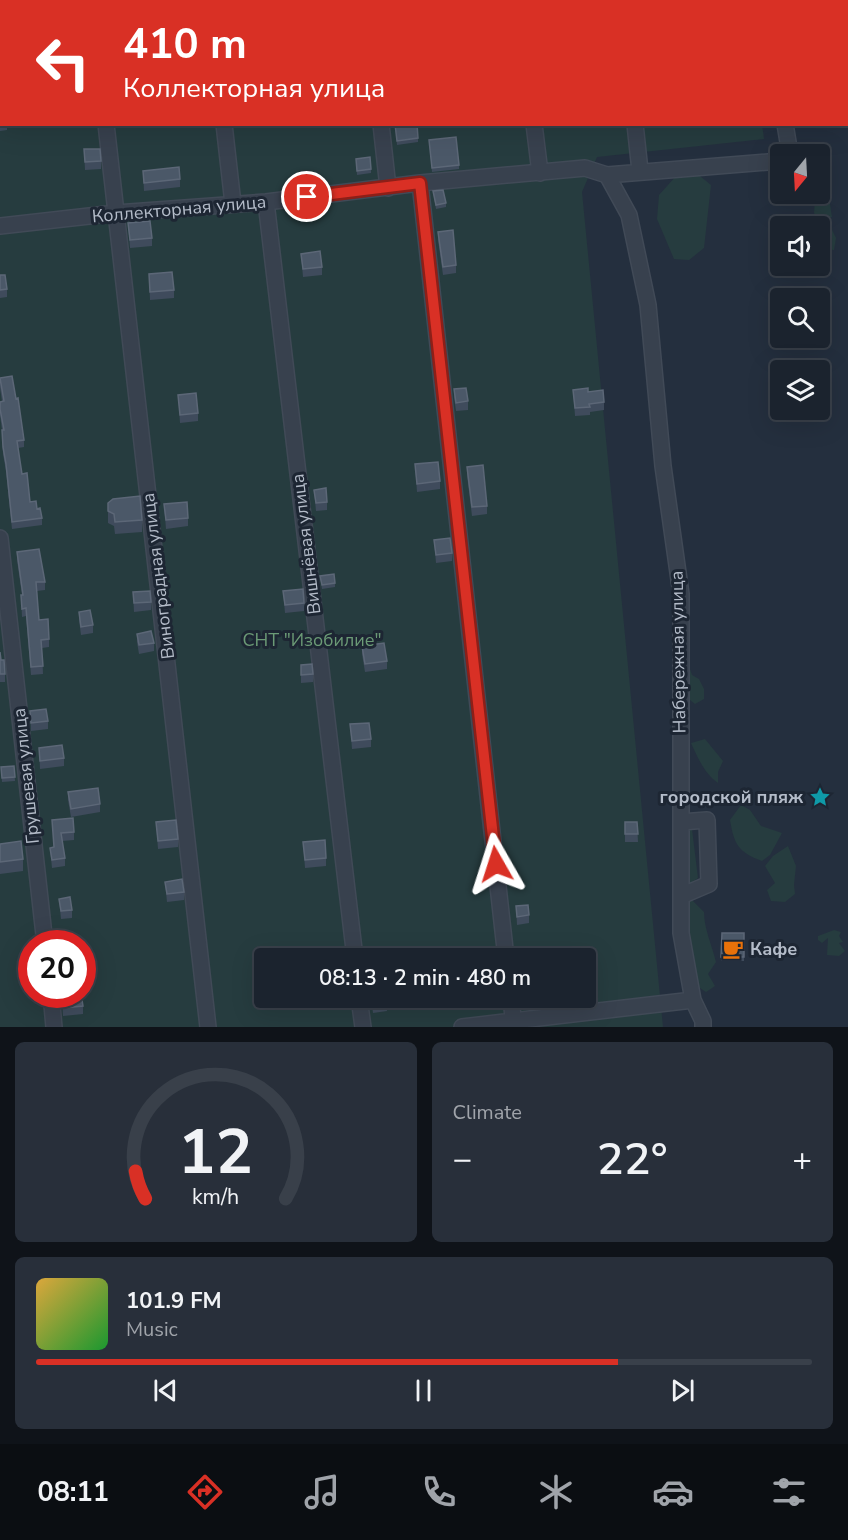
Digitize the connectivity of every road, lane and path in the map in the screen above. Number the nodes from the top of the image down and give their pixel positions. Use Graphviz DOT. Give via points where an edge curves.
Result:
graph roads {
  1 [pos="106,126"];
  2 [pos="224,126"];
  3 [pos="381,126"];
  4 [pos="534,126"];
  5 [pos="634,126"];
  6 [pos="785,126"];
  7 [pos="788,144"];
  8 [pos="770,162"];
  9 [pos="640,171"];
  10 [pos="540,173"];
  11 [pos="607,175"];
  12 [pos="420,183"];
  13 [pos="388,188"];
  14 [pos="266,202"];
  15 [pos="233,204"];
  16 [pos="116,213"];
  17 [pos="0,226"];
  18 [pos="0,538"];
  19 [pos="681,822"];
  20 [pos="681,896"];
  21 [pos="43,930"];
  22 [pos="353,948"];
  23 [pos="505,948"];
  24 [pos="693,1000"];
  25 [pos="52,1008"];
  26 [pos="360,1008"];
  27 [pos="512,1008"];
  28 [pos="514,1024"];
  29 [pos="54,1027"];
  30 [pos="208,1027"];
  31 [pos="363,1027"];
  32 [pos="462,1027"];
  33 [pos="703,1027"];
  1 -- 16 [label="street, Виноградная улица"];
  2 -- 15 [label="street"];
  3 -- 13 [label="street"];
  4 -- 10 [label="street"];
  5 -- 9 [label="street"];
  6 -- 7 [label="street"];
  8 -- 9 [label="street, Коллекторная улица"];
  9 -- 11 [label="street, Коллекторная улица"];
  10 -- 11 [label="street, Коллекторная улица" via="585,168"];
  10 -- 12 [label="street, Коллекторная улица"];
  11 -- 19 [label="street, Набережная улица" via="629,215 648,305 663,466 681,594"];
  12 -- 13 [label="street, Коллекторная улица"];
  12 -- 23 [label="street"];
  13 -- 14 [label="street, Коллекторная улица"];
  14 -- 15 [label="street, Коллекторная улица"];
  14 -- 22 [label="street, Вишнёвая улица"];
  15 -- 16 [label="street, Коллекторная улица"];
  16 -- 17 [label="street, Коллекторная улица"];
  16 -- 30 [label="street, Виноградная улица"];
  18 -- 21 [label="street, Грушевая улица"];
  19 -- 20 [label="street, Набережная улица"];
  19 -- 20 [label="street" via="707,820 709,884"];
  20 -- 24 [label="street, Набережная улица" via="681,933"];
  24 -- 28 [label="street"];
  24 -- 33 [label="street, Набережная улица"];
  25 -- 29 [label="street"];
  26 -- 31 [label="street"];
  27 -- 28 [label="street"];
  28 -- 32 [label="street"];
}
